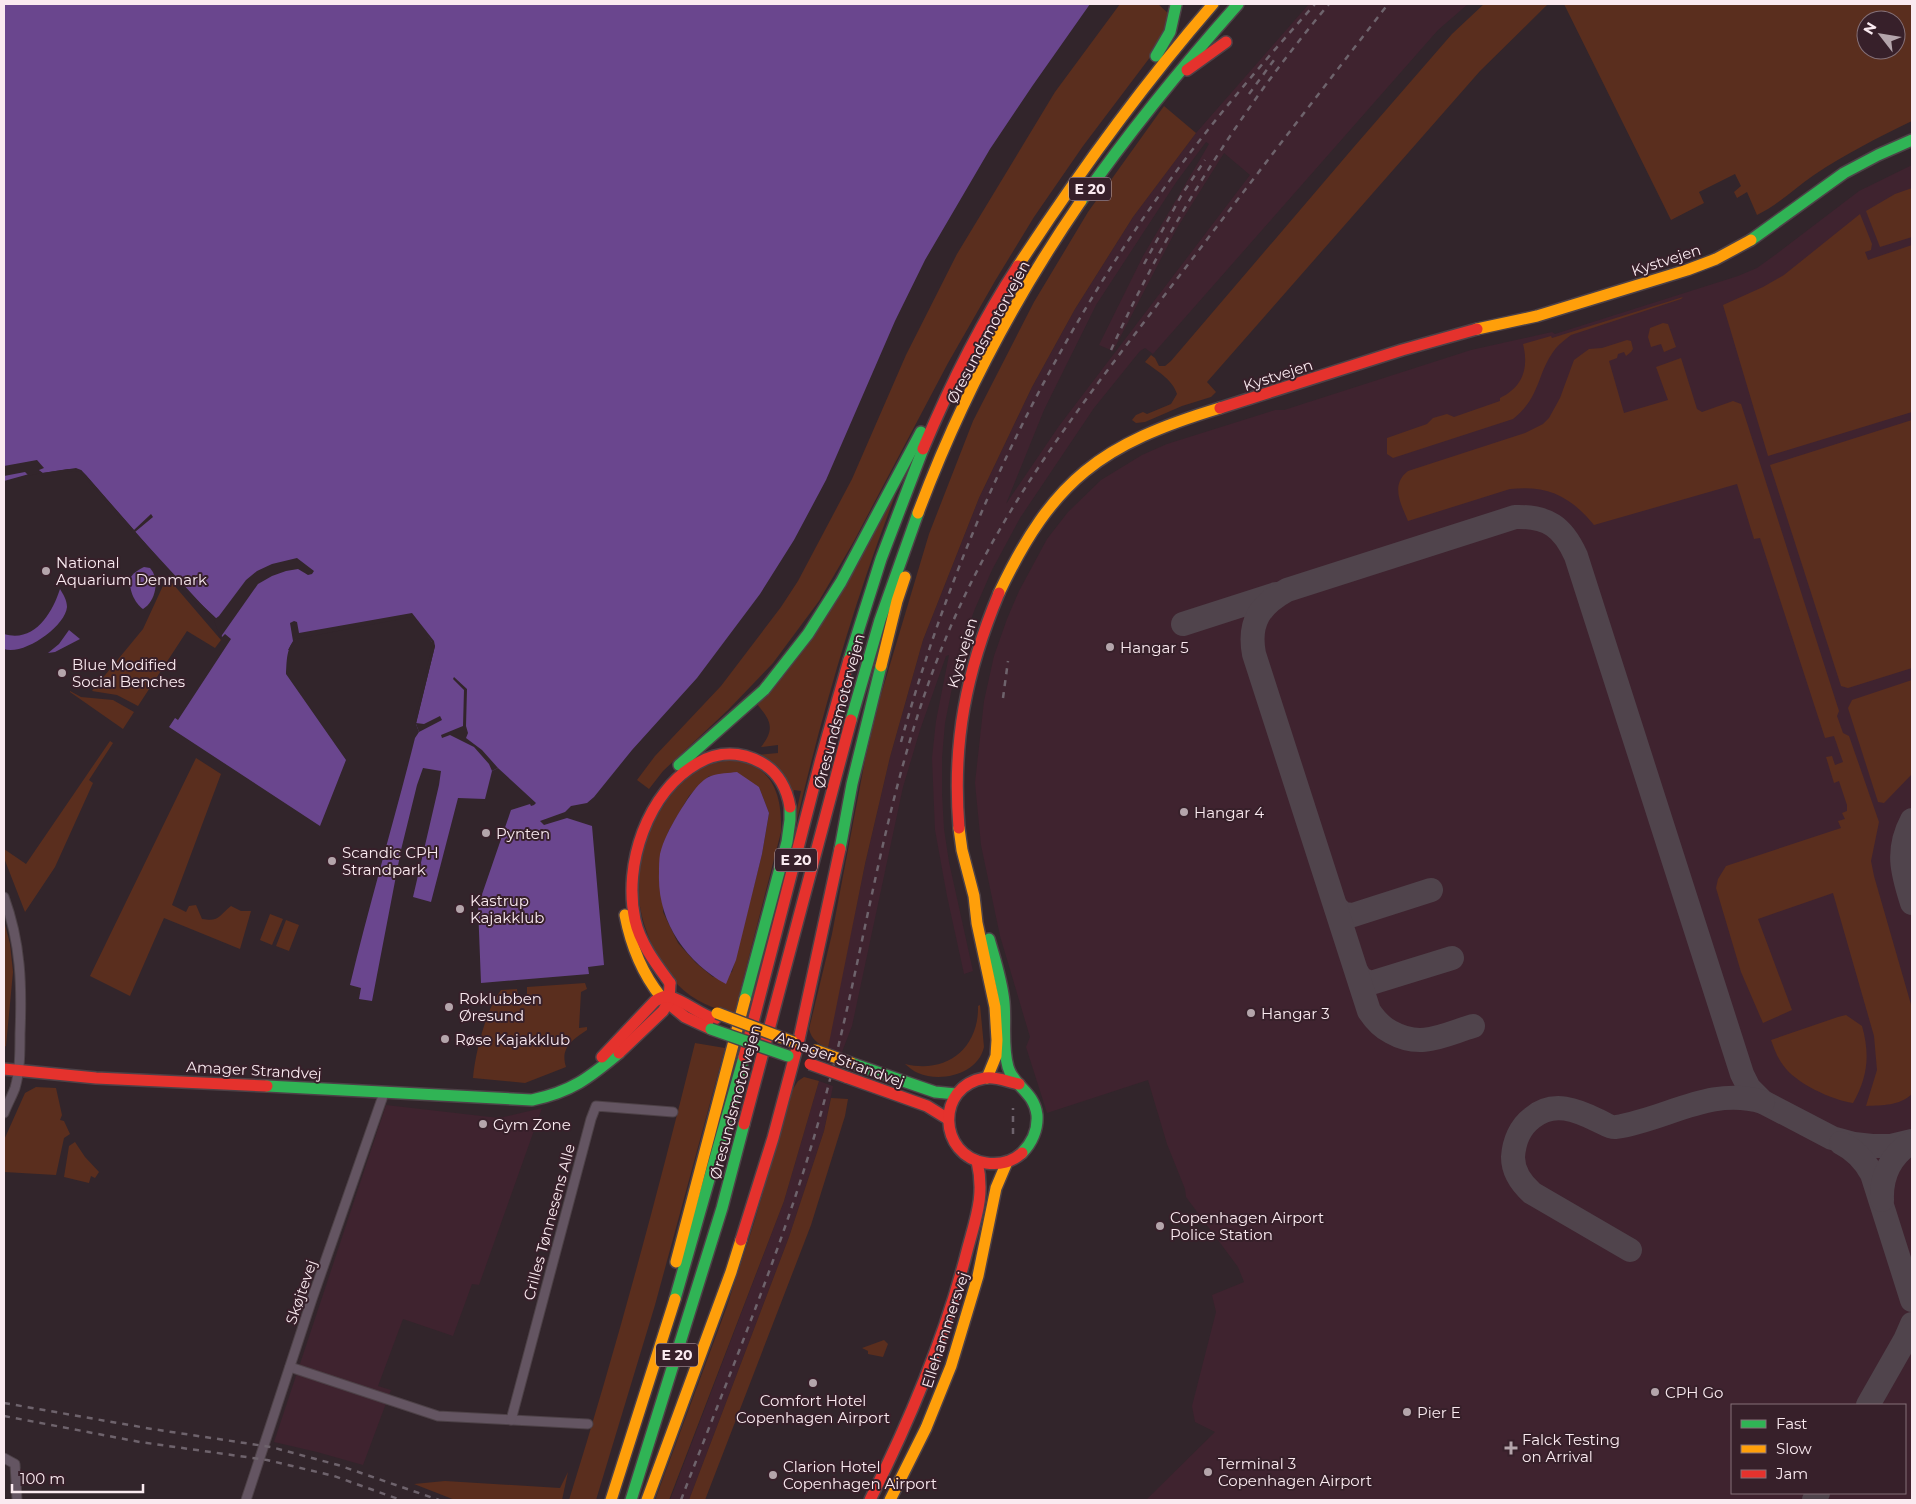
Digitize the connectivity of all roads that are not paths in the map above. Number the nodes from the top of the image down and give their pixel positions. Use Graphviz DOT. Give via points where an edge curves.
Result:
graph roads {
  1 [pos="1213,4"];
  2 [pos="1238,4"];
  3 [pos="1176,5"];
  4 [pos="1226,42"];
  5 [pos="1140,89"];
  6 [pos="1163,91"];
  7 [pos="1912,140"];
  8 [pos="980,328"];
  9 [pos="970,394"];
  10 [pos="4,897"];
  11 [pos="975,902"];
  12 [pos="670,984"];
  13 [pos="666,999"];
  14 [pos="714,1020"];
  15 [pos="796,1043"];
  16 [pos="791,1057"];
  17 [pos="4,1069"];
  18 [pos="19,1070"];
  19 [pos="987,1078"];
  20 [pos="1019,1084"];
  21 [pos="384,1093"];
  22 [pos="956,1094"];
  23 [pos="673,1112"];
  24 [pos="4,1113"];
  25 [pos="948,1119"];
  26 [pos="977,1162"];
  27 [pos="1007,1162"];
  28 [pos="290,1367"];
  29 [pos="641,1402"];
  30 [pos="511,1420"];
  31 [pos="588,1424"];
  32 [pos="4,1458"];
  33 [pos="17,1500"];
  34 [pos="246,1500"];
  35 [pos="611,1500"];
  36 [pos="631,1500"];
  37 [pos="647,1500"];
  38 [pos="870,1500"];
  39 [pos="890,1500"];
  1 -- 5 [label="main road, Øresundsmotorvejen / E 20"];
  2 -- 6 [label="main road, Øresundsmotorvejen / E 20"];
  3 -- 5 [label="main road" via="1175,22 1167,41 1148,68"];
  4 -- 6 [label="main road" via="1188,69 1170,91"];
  5 -- 8 [label="main road, Øresundsmotorvejen / E 20" via="1064,195"];
  6 -- 9 [label="main road, Øresundsmotorvejen / E 20" via="1106,166 1061,233"];
  7 -- 11 [label="main road, Kystvejen" via="1854,167 1736,250 1701,265 1528,318 1484,326 1409,348 1177,423 1121,446 1080,474 1043,514 1027,537 990,613 973,661 962,710 957,785 962,850"];
  8 -- 13 [label="main road" via="841,582 808,634 764,690 667,778 642,814 626,861 624,906 639,966 648,982"];
  8 -- 29 [label="main road, Øresundsmotorvejen / E 20" via="906,490 863,614 726,1125"];
  9 -- 15 [label="main road" via="897,601 852,784 829,905"];
  9 -- 36 [label="main road, Øresundsmotorvejen / E 20" via="915,518 883,609 722,1208"];
  10 -- 18 [label="street" via="18,949"];
  11 -- 19 [label="main road, Kystvejen" via="996,1023 996,1059"];
  11 -- 20 [label="main road, Kystvejen" via="995,957 1002,993 1009,1074"];
  12 -- 13 [label="main road"];
  12 -- 14 [label="main road, Amager Strandvej"];
  12 -- 29 [label="main road, Amager Strandvej" via="655,963 634,913 632,875 640,839 656,806 685,770 716,754 749,756 771,769 783,785 788,796 790,825"];
  13 -- 14 [label="main road, Amager Strandvej" via="689,1020"];
  13 -- 21 [label="main road, Amager Strandvej" via="655,1001 603,1056 563,1084 503,1100"];
  14 -- 15 [label="main road, Amager Strandvej, bridge"];
  14 -- 16 [label="main road, Amager Strandvej, bridge"];
  15 -- 16 [label="main road"];
  15 -- 22 [label="main road, Amager Strandvej, bridge" via="935,1092"];
  16 -- 25 [label="main road, Amager Strandvej, bridge" via="927,1106"];
  16 -- 37 [label="main road" via="773,1138 731,1272"];
  17 -- 18 [label="main road, Amager Strandvej"];
  18 -- 21 [label="main road, Amager Strandvej" via="96,1078"];
  18 -- 24 [label="street"];
  19 -- 20 [label="main road"];
  19 -- 22 [label="main road" via="971,1082"];
  20 -- 27 [label="main road" via="1034,1103 1037,1124 1026,1150"];
  21 -- 28 [label="street, Skøjtevej"];
  22 -- 25 [label="main road"];
  23 -- 30 [label="street, Crilles Tønnesens Alle" via="596,1106"];
  25 -- 26 [label="main road" via="956,1145"];
  26 -- 27 [label="main road"];
  26 -- 38 [label="main road, Ellehammersvej" via="980,1197 947,1324 912,1417"];
  27 -- 39 [label="main road, Ellehammersvej" via="1000,1172 982,1262 950,1368 931,1418"];
  28 -- 30 [label="street" via="438,1416"];
  28 -- 34 [label="street, Skøjtevej"];
  29 -- 35 [label="main road, Øresundsmotorvejen / E 20"];
  30 -- 31 [label="street"];
  32 -- 33 [label="street" via="15,1464"];
}
